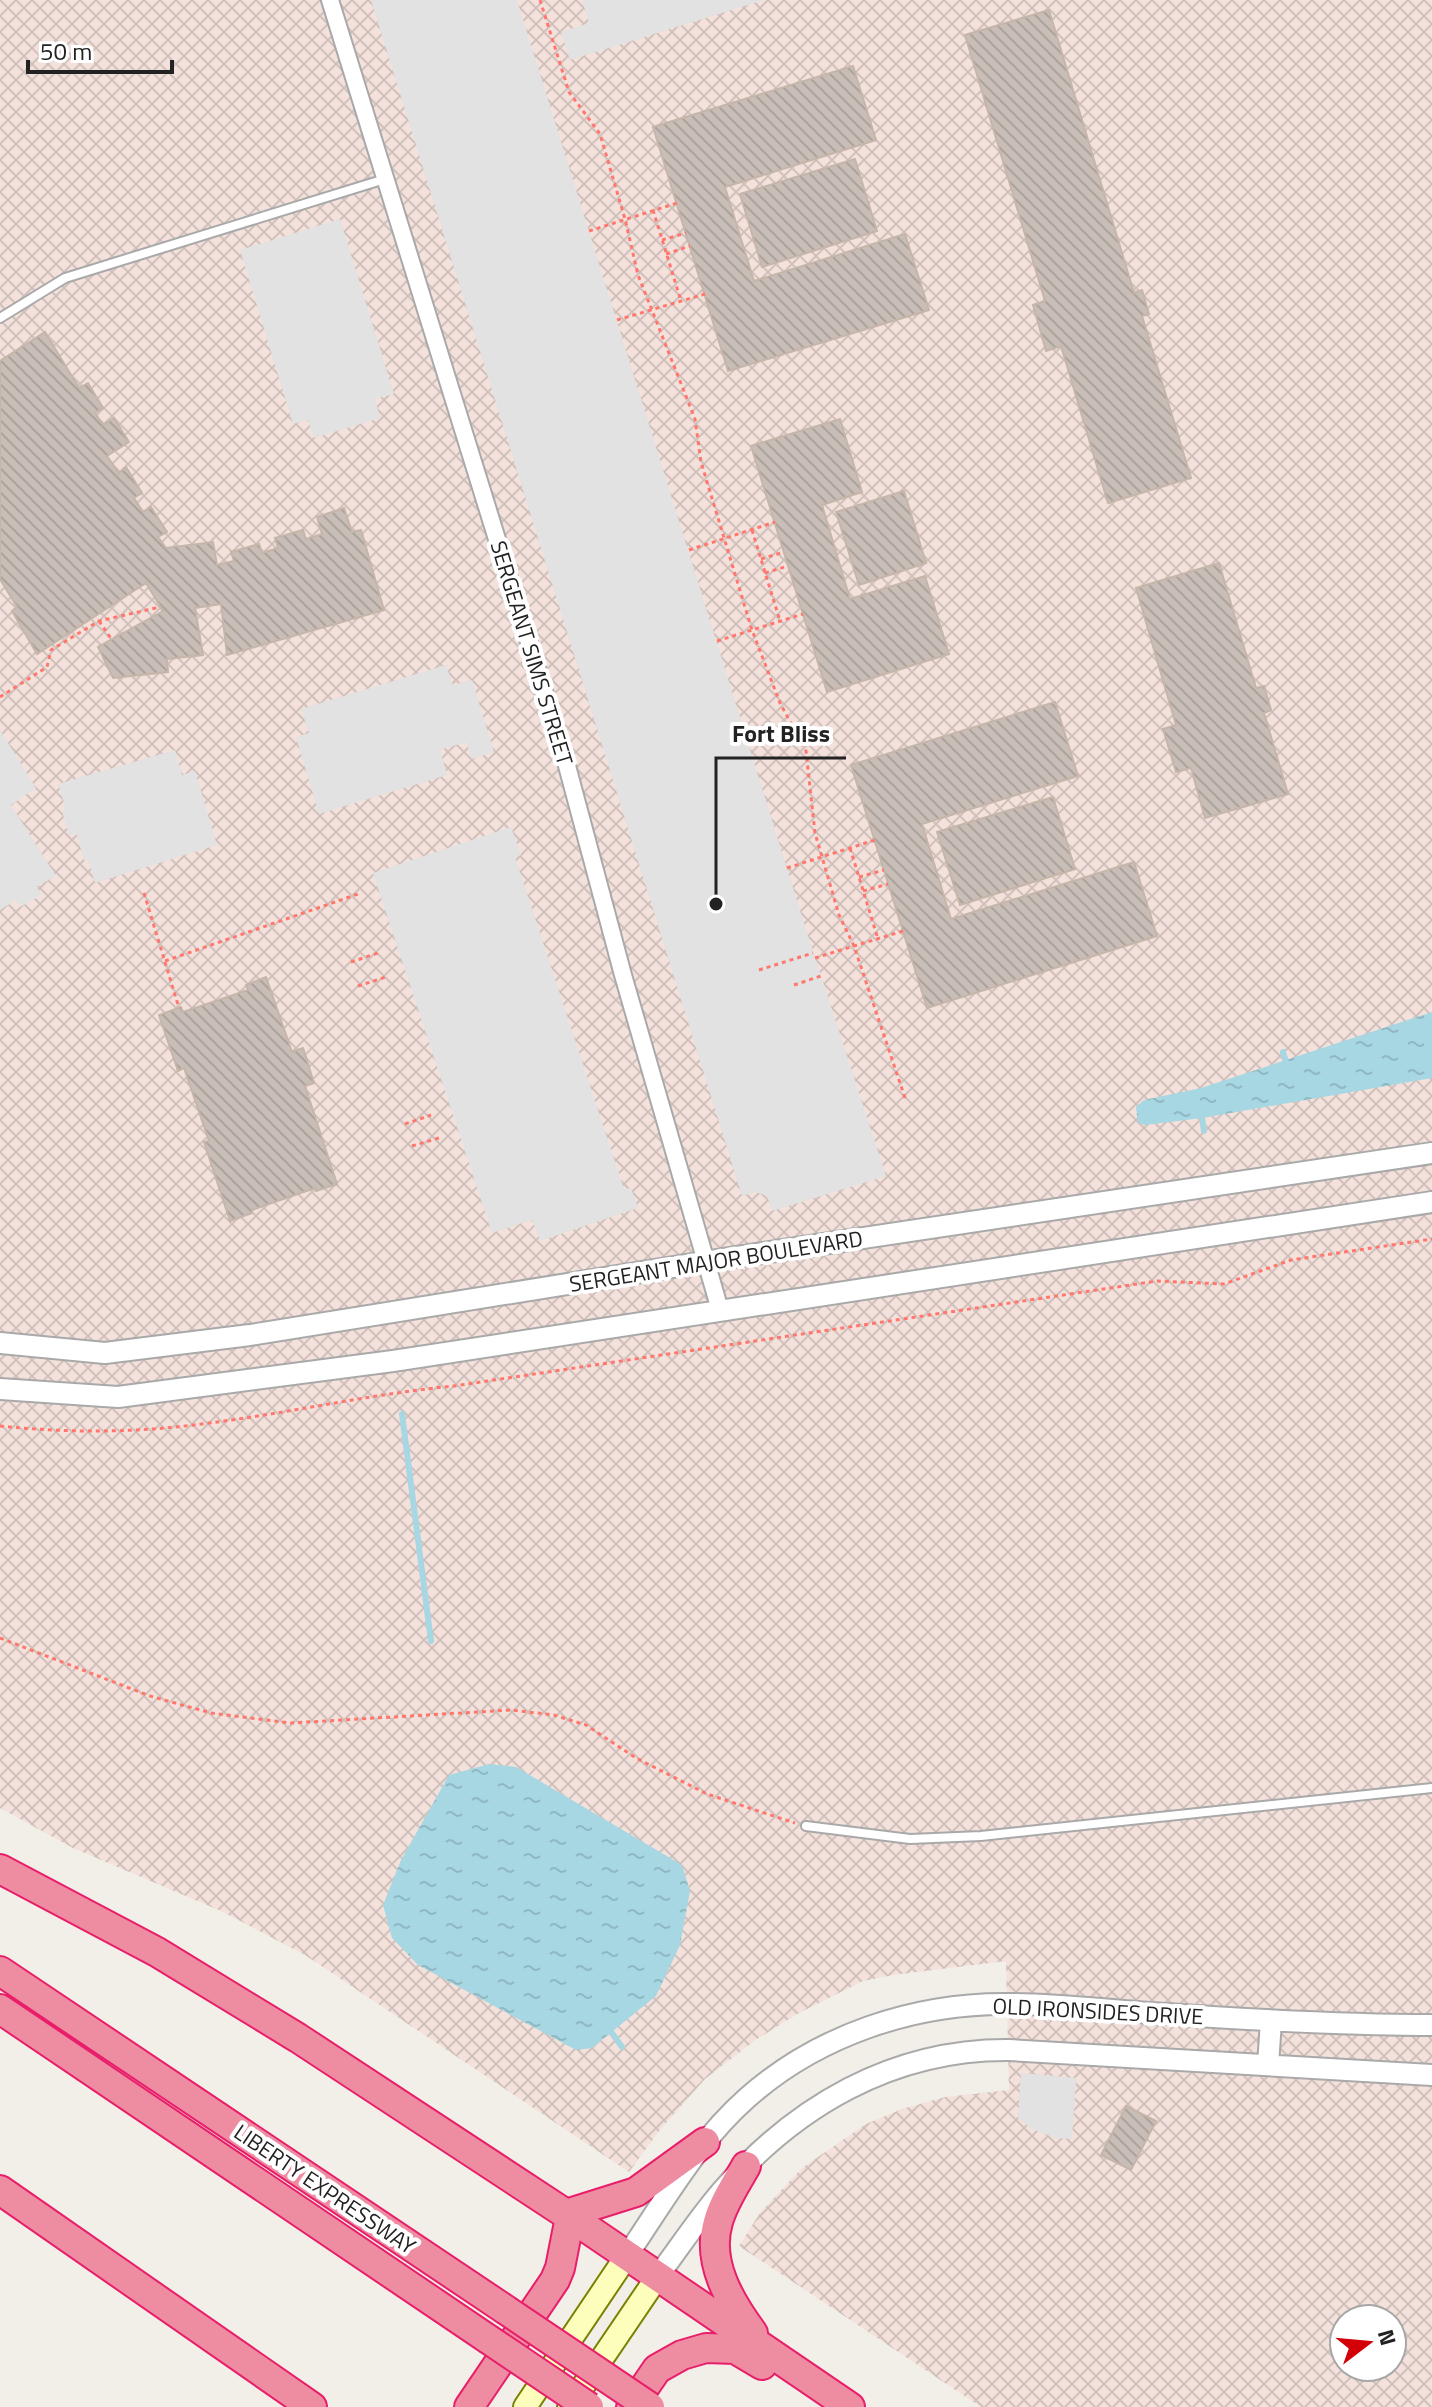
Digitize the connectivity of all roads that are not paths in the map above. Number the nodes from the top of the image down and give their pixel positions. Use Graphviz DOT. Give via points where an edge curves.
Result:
graph roads {
  1 [pos="330,0"];
  2 [pos="385,178"];
  3 [pos="0,318"];
  4 [pos="1432,1153"];
  5 [pos="1432,1202"];
  6 [pos="706,1262"];
  7 [pos="720,1310"];
  8 [pos="0,1343"];
  9 [pos="0,1389"];
  10 [pos="1432,1788"];
  11 [pos="806,1826"];
  12 [pos="0,1869"];
  13 [pos="0,1971"];
  14 [pos="0,2009"];
  15 [pos="1271,2021"];
  16 [pos="1432,2025"];
  17 [pos="1268,2065"];
  18 [pos="1432,2075"];
  19 [pos="705,2142"];
  20 [pos="746,2166"];
  21 [pos="0,2190"];
  22 [pos="568,2215"];
  23 [pos="626,2257"];
  24 [pos="658,2276"];
  25 [pos="765,2349"];
  26 [pos="826,2389"];
  27 [pos="312,2407"];
  28 [pos="469,2407"];
  29 [pos="525,2407"];
  30 [pos="569,2407"];
  31 [pos="589,2407"];
  32 [pos="631,2407"];
  33 [pos="650,2407"];
  34 [pos="850,2407"];
  1 -- 2 [label="street, SERGEANT SIMS STREET"];
  2 -- 3 [label="lane" via="65,278"];
  2 -- 6 [label="street, SERGEANT SIMS STREET" via="567,764"];
  4 -- 6 [label="street, SERGEANT MAJOR BOULEVARD"];
  5 -- 7 [label="street"];
  6 -- 7 [label="street, SERGEANT SIMS STREET"];
  6 -- 8 [label="street, SERGEANT MAJOR BOULEVARD" via="105,1353"];
  7 -- 9 [label="street" via="118,1397"];
  10 -- 11 [label="lane" via="981,1836 910,1839"];
  12 -- 22 [label="highway" via="157,1952"];
  13 -- 33 [label="highway, LIBERTY EXPRESSWAY, bridge"];
  14 -- 31 [label="highway, LIBERTY EXPRESSWAY, bridge"];
  15 -- 16 [label="street, OLD IRONSIDES DRIVE"];
  15 -- 17 [label="street"];
  15 -- 19 [label="street, OLD IRONSIDES DRIVE" via="1007,2004 925,2011 857,2031 817,2051 748,2097"];
  17 -- 18 [label="street, OLD IRONSIDES DRIVE"];
  17 -- 20 [label="street, OLD IRONSIDES DRIVE" via="1009,2050 933,2057 878,2074 827,2099 773,2138"];
  19 -- 22 [label="highway" via="636,2192"];
  19 -- 23 [label="street, OLD IRONSIDES DRIVE"];
  20 -- 24 [label="street, OLD IRONSIDES DRIVE"];
  20 -- 25 [label="highway" via="717,2225 715,2250 730,2300"];
  21 -- 27 [label="highway"];
  22 -- 23 [label="highway"];
  22 -- 28 [label="highway" via="555,2280"];
  23 -- 24 [label="highway"];
  23 -- 29 [label="main road"];
  24 -- 25 [label="highway"];
  24 -- 30 [label="main road"];
  25 -- 26 [label="highway"];
  26 -- 32 [label="highway" via="766,2368 735,2349 706,2348 657,2369"];
  26 -- 34 [label="highway"];
}
